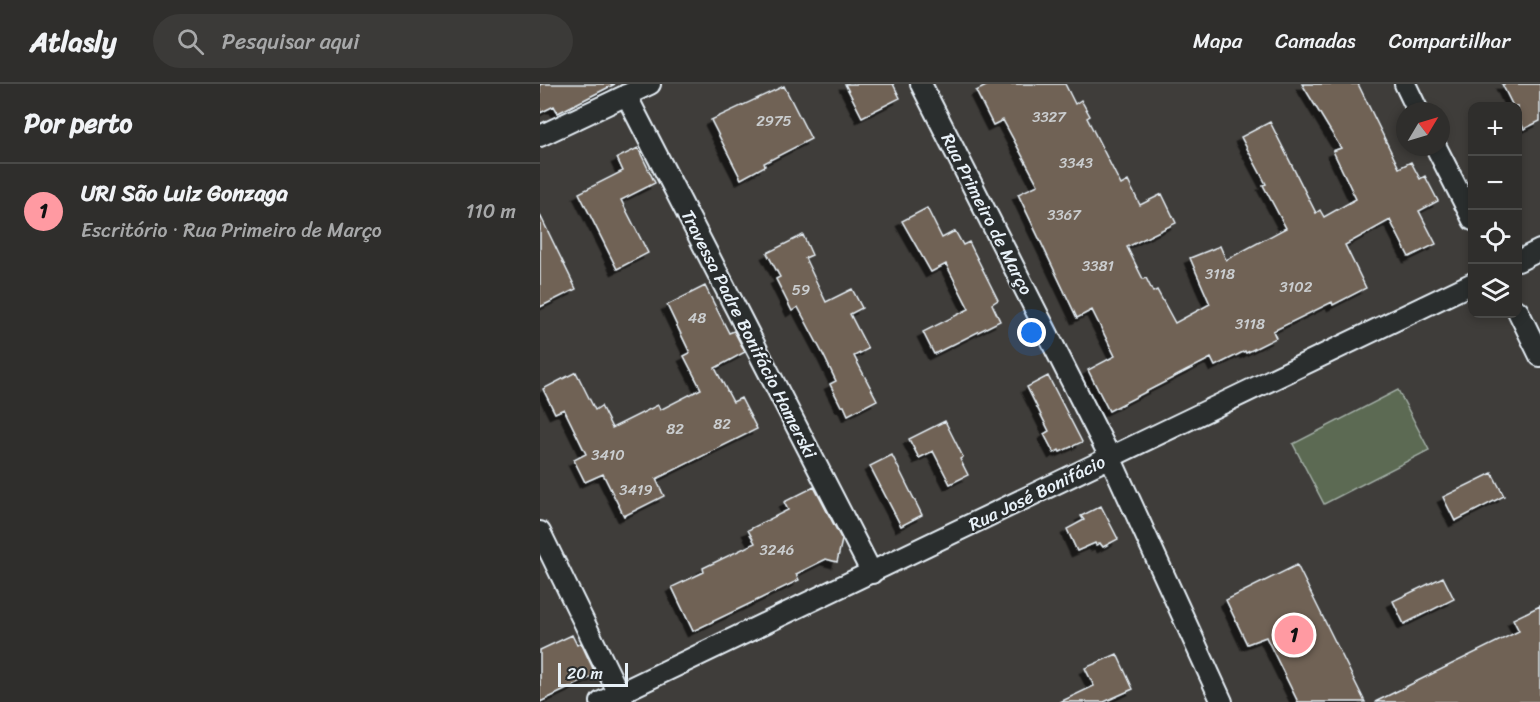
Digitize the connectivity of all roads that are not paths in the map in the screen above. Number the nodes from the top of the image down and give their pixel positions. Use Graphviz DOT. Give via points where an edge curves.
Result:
graph roads {
  1 [pos="650,84"];
  2 [pos="921,84"];
  3 [pos="1405,84"];
  4 [pos="626,95"];
  5 [pos="1414,102"];
  6 [pos="540,136"];
  7 [pos="1441,156"];
  8 [pos="1468,210"];
  9 [pos="1540,250"];
  10 [pos="1522,259"];
  11 [pos="1468,285"];
  12 [pos="1522,318"];
  13 [pos="1540,357"];
  14 [pos="1110,457"];
  15 [pos="540,532"];
  16 [pos="872,573"];
  17 [pos="621,698"];
  18 [pos="601,702"];
  19 [pos="1222,702"];
  1 -- 4 [label="street"];
  2 -- 14 [label="street, Rua Primeiro de Março"];
  3 -- 5 [label="street"];
  4 -- 6 [label="street"];
  4 -- 16 [label="street, Travessa Padre Bonifácio Hamerski"];
  7 -- 8 [label="street"];
  9 -- 10 [label="street"];
  11 -- 14 [label="street, Rua José Bonifácio"];
  12 -- 13 [label="street"];
  14 -- 16 [label="street, Rua José Bonifácio"];
  14 -- 19 [label="street, Rua Primeiro de Março"];
  15 -- 17 [label="street"];
  16 -- 17 [label="street, Rua José Bonifácio"];
  17 -- 18 [label="street, Rua José Bonifácio"];
}
